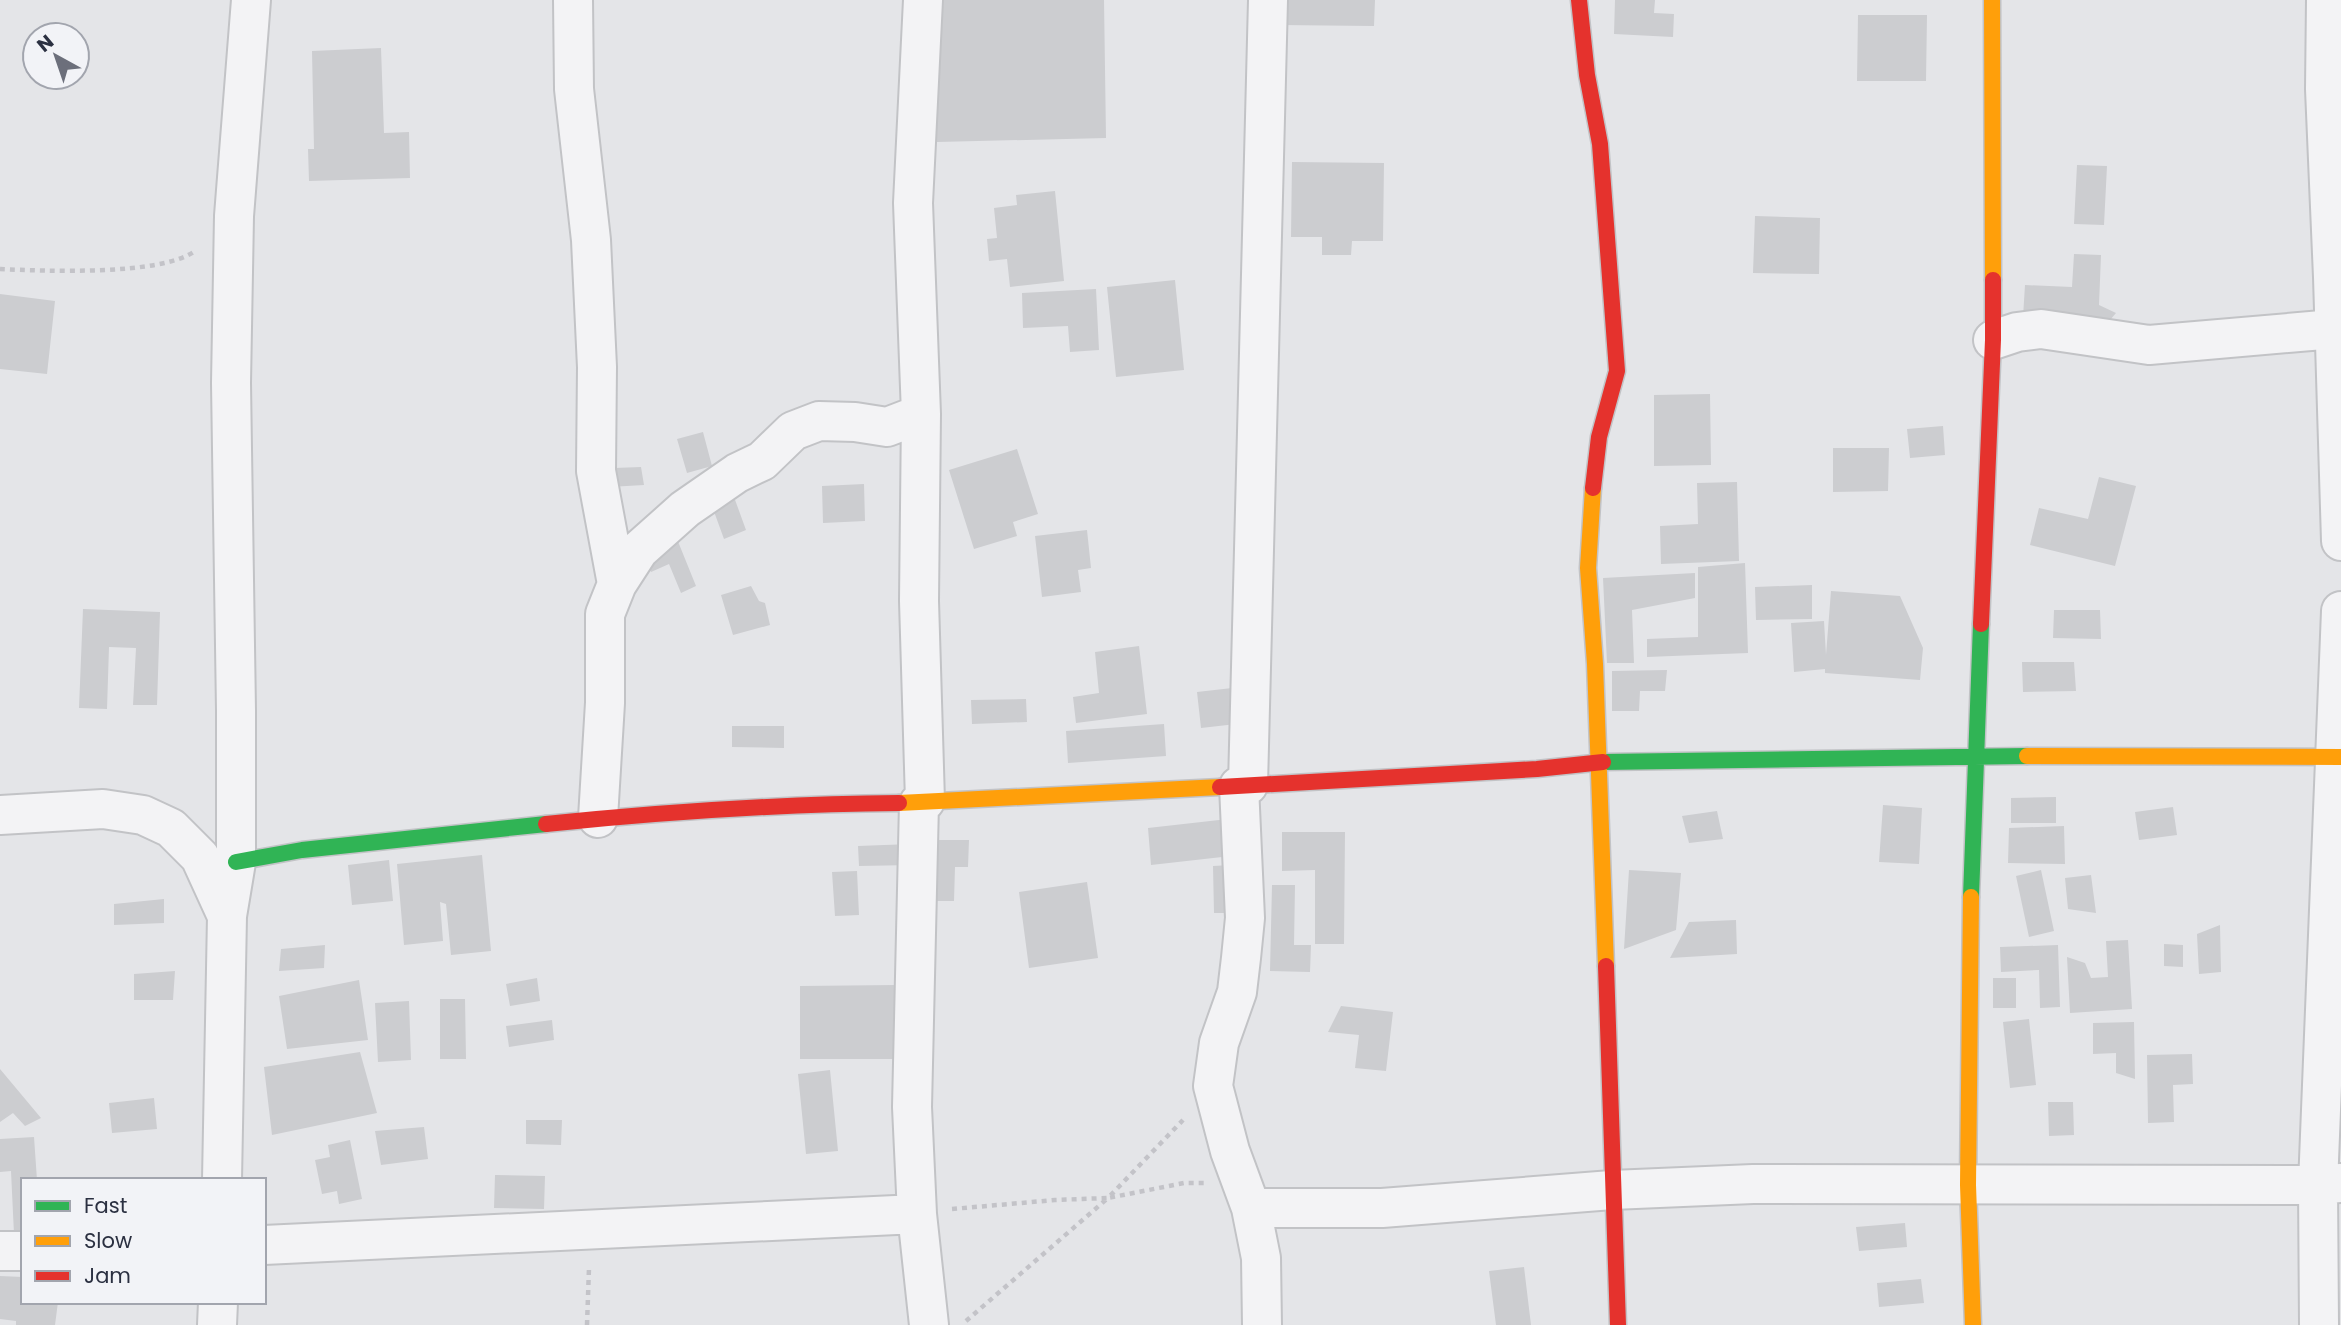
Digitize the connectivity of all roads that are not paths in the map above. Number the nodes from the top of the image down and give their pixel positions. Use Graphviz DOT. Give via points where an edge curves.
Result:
graph roads {
  1 [pos="251,0"];
  2 [pos="573,0"];
  3 [pos="923,0"];
  4 [pos="1268,0"];
  5 [pos="1579,0"];
  6 [pos="1992,0"];
  7 [pos="2326,0"];
  8 [pos="2334,329"];
  9 [pos="1993,340"];
  10 [pos="921,414"];
  11 [pos="2341,541"];
  12 [pos="617,584"];
  13 [pos="2341,611"];
  14 [pos="1974,756"];
  15 [pos="2337,757"];
  16 [pos="1598,762"];
  17 [pos="1243,785"];
  18 [pos="922,802"];
  19 [pos="0,815"];
  20 [pos="597,818"];
  21 [pos="236,862"];
  22 [pos="227,916"];
  23 [pos="222,1178"];
  24 [pos="2330,1184"];
  25 [pos="1968,1185"];
  26 [pos="1612,1190"];
  27 [pos="1251,1208"];
  28 [pos="917,1214"];
  29 [pos="266,1245"];
  30 [pos="0,1251"];
  31 [pos="21,1251"];
  32 [pos="218,1304"];
  33 [pos="217,1325"];
  34 [pos="929,1325"];
  35 [pos="1262,1325"];
  36 [pos="1618,1325"];
  37 [pos="1973,1325"];
  38 [pos="2319,1325"];
  1 -- 21 [label="street" via="234,216 231,383"];
  2 -- 12 [label="street" via="575,89 592,253 596,471"];
  3 -- 10 [label="street" via="913,204"];
  4 -- 17 [label="street"];
  5 -- 16 [label="street" via="1601,157 1617,371 1599,437 1588,568"];
  6 -- 9 [label="street"];
  7 -- 8 [label="street"];
  8 -- 9 [label="street" via="2149,345 2041,329"];
  8 -- 11 [label="street"];
  9 -- 14 [label="street"];
  10 -- 12 [label="street" via="887,427 819,421 793,431 762,461 737,472 675,517 639,550"];
  10 -- 18 [label="street"];
  12 -- 20 [label="street" via="605,614"];
  13 -- 15 [label="street"];
  14 -- 15 [label="street"];
  14 -- 16 [label="street"];
  14 -- 25 [label="street"];
  15 -- 24 [label="street"];
  16 -- 17 [label="street"];
  16 -- 26 [label="street"];
  17 -- 18 [label="street"];
  17 -- 27 [label="street" via="1245,918 1237,992 1219,1043 1213,1086"];
  18 -- 20 [label="street"];
  18 -- 28 [label="street" via="912,1107"];
  19 -- 22 [label="street" via="103,808 143,815 171,828 200,857"];
  20 -- 21 [label="street" via="302,850"];
  21 -- 22 [label="street"];
  22 -- 23 [label="street"];
  24 -- 25 [label="street"];
  24 -- 38 [label="street"];
  25 -- 26 [label="street" via="1753,1184"];
  25 -- 37 [label="street"];
  26 -- 27 [label="street" via="1382,1208"];
  26 -- 36 [label="street"];
  27 -- 35 [label="street" via="1261,1258"];
  28 -- 29 [label="street"];
  28 -- 34 [label="street"];
  30 -- 31 [label="street"];
  32 -- 33 [label="street"];
}
